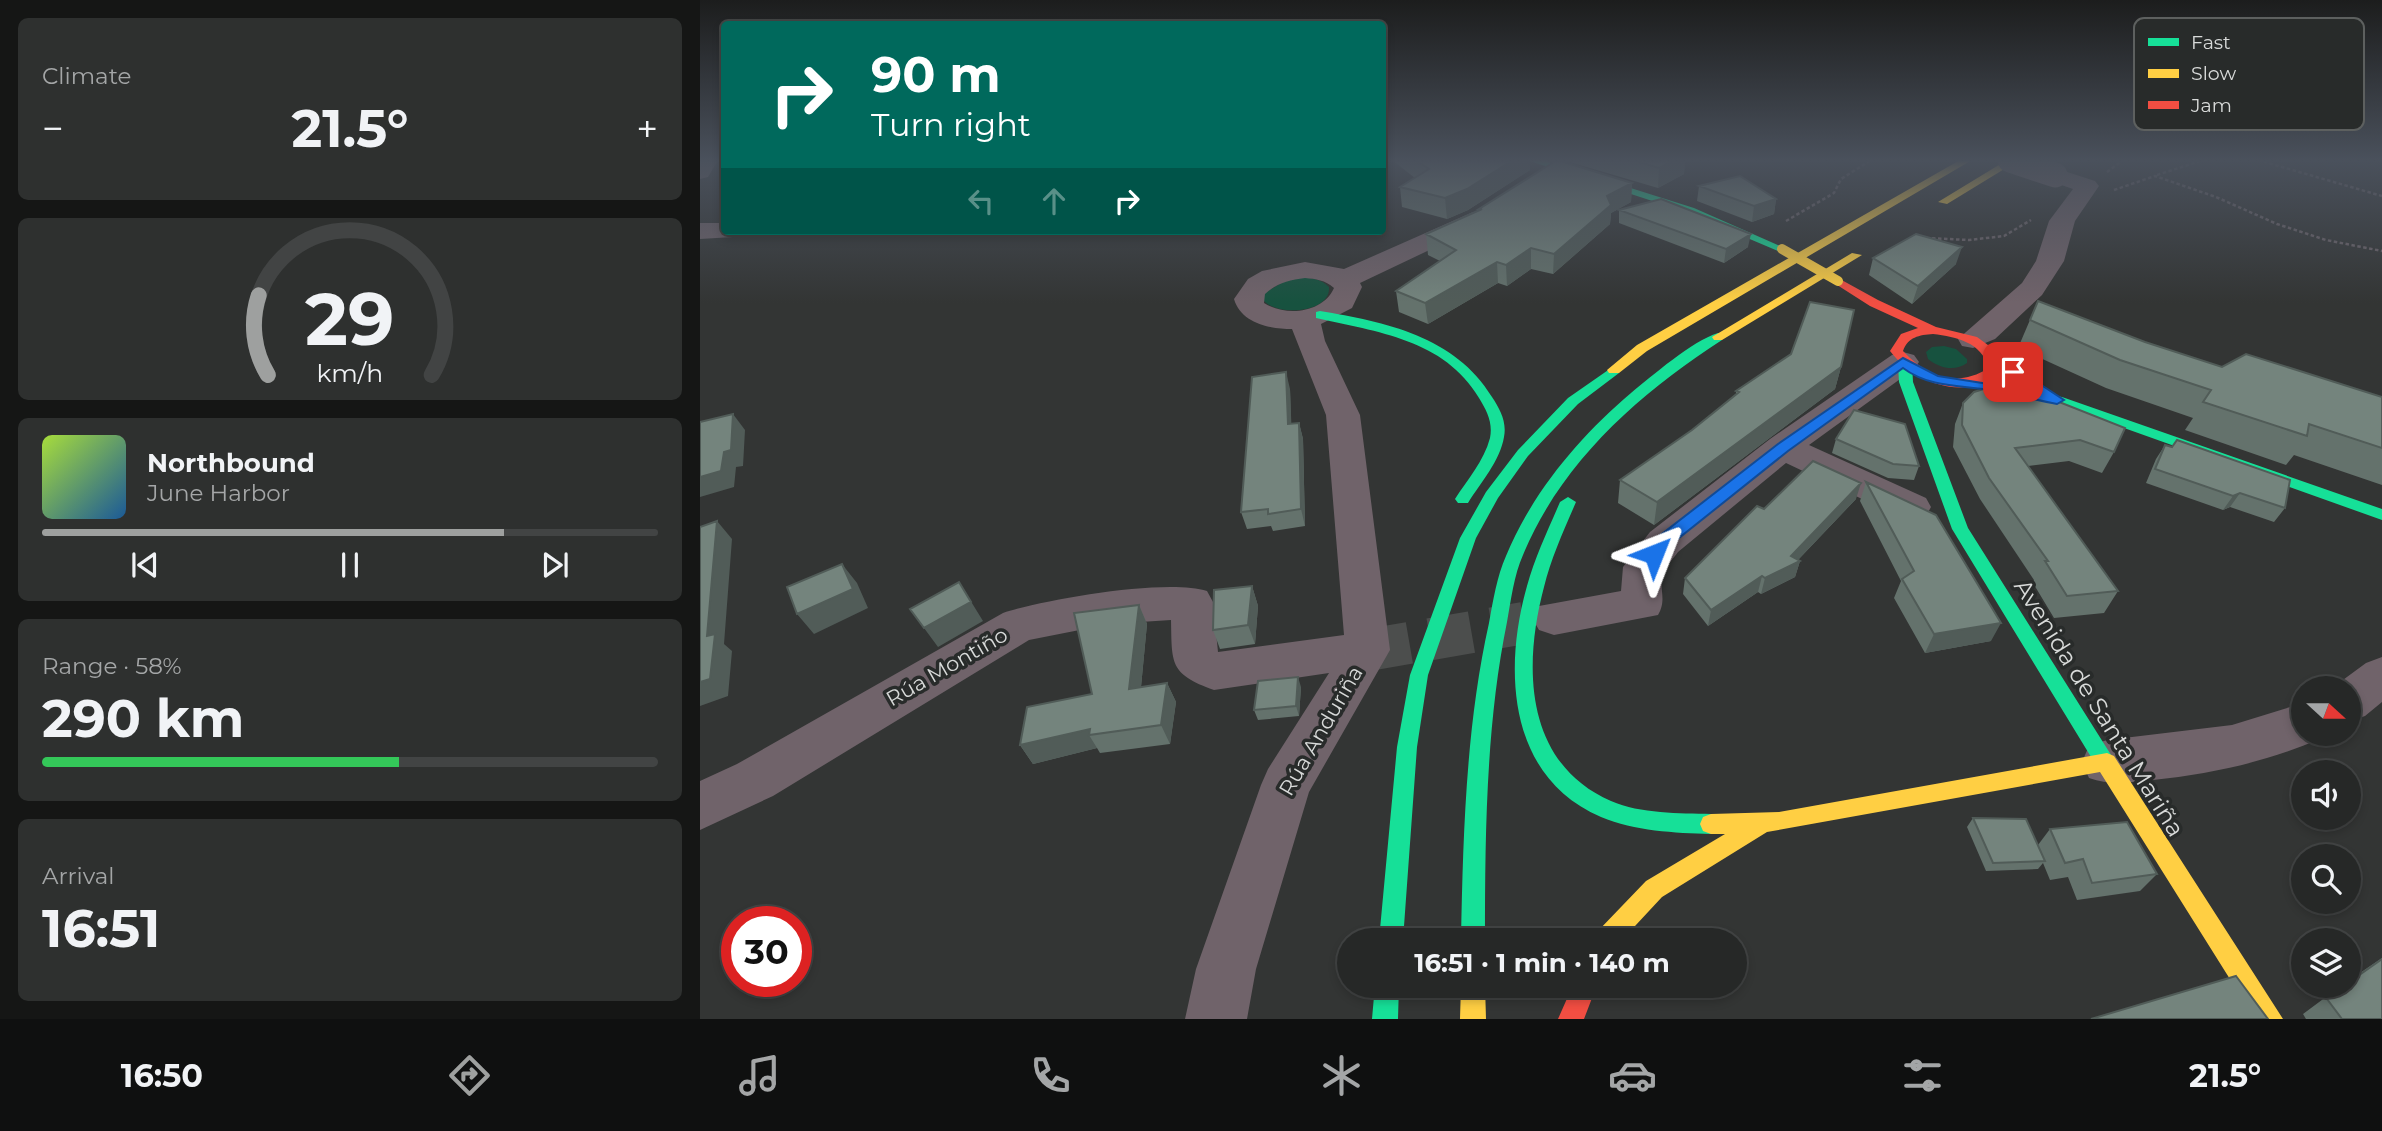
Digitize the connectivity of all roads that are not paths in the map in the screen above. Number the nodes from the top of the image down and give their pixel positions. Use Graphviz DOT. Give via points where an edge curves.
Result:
graph roads {
  1 [pos="1493,208"];
  2 [pos="1681,208"];
  3 [pos="1885,208"];
  4 [pos="1935,208"];
  5 [pos="2071,208"];
  6 [pos="1931,210"];
  7 [pos="700,231"];
  8 [pos="721,231"];
  9 [pos="1871,245"];
  10 [pos="1344,281"];
  11 [pos="1874,303"];
  12 [pos="1312,317"];
  13 [pos="1933,330"];
  14 [pos="1973,339"];
  15 [pos="1904,354"];
  16 [pos="1996,359"];
  17 [pos="1657,376"];
  18 [pos="1965,383"];
  19 [pos="1927,400"];
  20 [pos="2057,400"];
  21 [pos="1606,447"];
  22 [pos="1783,447"];
  23 [pos="1577,489"];
  24 [pos="1454,513"];
  25 [pos="2375,516"];
  26 [pos="1960,529"];
  27 [pos="1554,618"];
  28 [pos="1368,650"];
  29 [pos="2382,676"];
  30 [pos="2361,692"];
  31 [pos="2291,728"];
  32 [pos="2107,762"];
  33 [pos="700,806"];
  34 [pos="1760,824"];
  35 [pos="1377,902"];
  36 [pos="1377,928"];
  37 [pos="1392,928"];
  38 [pos="1473,928"];
  39 [pos="1617,928"];
  40 [pos="1376,998"];
  41 [pos="1386,998"];
  42 [pos="1473,998"];
  43 [pos="1580,998"];
  44 [pos="1216,1019"];
  45 [pos="1376,1019"];
  46 [pos="1385,1019"];
  47 [pos="1474,1019"];
  48 [pos="1571,1019"];
  49 [pos="2270,1019"];
  1 -- 10 [label="street"];
  2 -- 11 [label="main road, bridge" via="1758,237"];
  3 -- 37 [label="main road" via="1642,348 1573,401 1523,453 1491,496 1468,538 1419,675 1407,747"];
  4 -- 6 [label="main road"];
  5 -- 14 [label="street, bridge" via="2062,221 2050,261 2032,289"];
  7 -- 8 [label="street"];
  9 -- 17 [label="main road"];
  10 -- 12 [label="street" via="1348,287 1342,302"];
  10 -- 12 [label="street" via="1321,271 1289,272 1273,276 1251,291 1248,299 1259,314 1273,319"];
  11 -- 13 [label="main road"];
  11 -- 15 [label="main road"];
  12 -- 24 [label="main road" via="1379,329 1449,355 1490,399 1498,427 1488,457"];
  12 -- 28 [label="street, Rúa Anduriña" via="1310,341 1343,415"];
  13 -- 14 [label="main road"];
  13 -- 15 [label="main road" via="1917,331"];
  14 -- 16 [label="main road"];
  15 -- 18 [label="main road" via="1935,380"];
  15 -- 19 [label="main road, Avenida de Santa Mariña" via="1905,383"];
  15 -- 22 [label="street"];
  16 -- 18 [label="main road" via="1996,369 1987,378"];
  16 -- 20 [label="main road"];
  17 -- 21 [label="main road" via="1641,405"];
  17 -- 38 [label="main road" via="1580,450 1516,552 1486,680"];
  18 -- 19 [label="main road"];
  18 -- 20 [label="main road"];
  19 -- 26 [label="main road, Avenida de Santa Mariña" via="1945,494"];
  20 -- 25 [label="main road"];
  22 -- 26 [label="street"];
  22 -- 27 [label="street" via="1664,542 1644,567 1643,604"];
  23 -- 34 [label="main road" via="1547,551 1531,601 1523,664 1525,716 1541,759 1566,789 1613,813 1669,823"];
  26 -- 32 [label="main road, Avenida de Santa Mariña"];
  28 -- 33 [label="street, Rúa Montiño" via="1214,671 1195,661 1192,602 1110,608 1018,625 755,780"];
  28 -- 44 [label="street, Rúa Anduriña" via="1286,785 1226,969"];
  29 -- 30 [label="street"];
  31 -- 32 [label="street" via="2190,754"];
  32 -- 34 [label="main road"];
  32 -- 49 [label="main road, Avenida de Santa Mariña"];
  34 -- 39 [label="main road" via="1654,889"];
  35 -- 36 [label="main road"];
  40 -- 45 [label="main road"];
  41 -- 46 [label="main road"];
  42 -- 47 [label="main road"];
  43 -- 48 [label="main road"];
}
